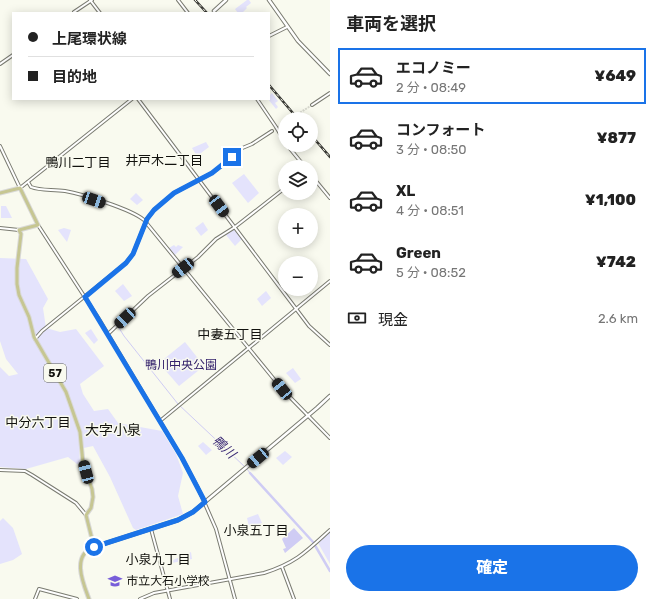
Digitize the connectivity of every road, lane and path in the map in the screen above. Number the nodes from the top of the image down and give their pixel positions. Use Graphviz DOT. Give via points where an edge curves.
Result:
graph roads {
  1 [pos="91,0"];
  2 [pos="178,0"];
  3 [pos="226,0"];
  4 [pos="269,0"];
  5 [pos="214,11"];
  6 [pos="74,12"];
  7 [pos="99,12"];
  8 [pos="187,12"];
  9 [pos="287,27"];
  10 [pos="270,36"];
  11 [pos="12,56"];
  12 [pos="0,64"];
  13 [pos="330,74"];
  14 [pos="330,93"];
  15 [pos="130,100"];
  16 [pos="139,100"];
  17 [pos="258,100"];
  18 [pos="312,105"];
  19 [pos="278,130"];
  20 [pos="272,131"];
  21 [pos="0,146"];
  22 [pos="293,152"];
  23 [pos="299,160"];
  24 [pos="199,180"];
  25 [pos="28,182"];
  26 [pos="318,183"];
  27 [pos="20,188"];
  28 [pos="0,193"];
  29 [pos="278,193"];
  30 [pos="330,198"];
  31 [pos="146,222"];
  32 [pos="38,225"];
  33 [pos="235,227"];
  34 [pos="0,228"];
  35 [pos="19,230"];
  36 [pos="183,268"];
  37 [pos="330,281"];
  38 [pos="85,297"];
  39 [pos="296,308"];
  40 [pos="108,334"];
  41 [pos="35,339"];
  42 [pos="330,345"];
  43 [pos="249,348"];
  44 [pos="330,396"];
  45 [pos="308,416"];
  46 [pos="160,421"];
  47 [pos="330,438"];
  48 [pos="0,470"];
  49 [pos="205,502"];
  50 [pos="86,515"];
  51 [pos="151,529"];
  52 [pos="330,530"];
  53 [pos="94,547"];
  54 [pos="282,567"];
  55 [pos="229,579"];
  56 [pos="168,590"];
  57 [pos="35,599"];
  58 [pos="77,599"];
  59 [pos="89,599"];
  60 [pos="140,599"];
  61 [pos="170,599"];
  62 [pos="235,599"];
  63 [pos="294,599"];
  1 -- 6 [label="street"];
  1 -- 7 [label="street"];
  2 -- 8 [label="street"];
  3 -- 5 [label="main road"];
  4 -- 9 [label="main road"];
  9 -- 10 [label="street"];
  9 -- 13 [label="main road" via="304,49"];
  11 -- 12 [label="street"];
  14 -- 18 [label="street"];
  15 -- 25 [label="street"];
  16 -- 24 [label="street"];
  17 -- 19 [label="street"];
  20 -- 24 [label="street" via="252,144 244,146 220,167"];
  21 -- 27 [label="street"];
  22 -- 23 [label="street"];
  24 -- 31 [label="street" via="174,193 151,213"];
  24 -- 33 [label="street"];
  25 -- 27 [label="street"];
  25 -- 31 [label="street" via="36,189 66,191 136,214"];
  26 -- 30 [label="street"];
  27 -- 28 [label="main road"];
  27 -- 32 [label="main road"];
  29 -- 33 [label="street"];
  31 -- 36 [label="street"];
  31 -- 38 [label="street" via="133,254 126,263"];
  32 -- 35 [label="main road"];
  32 -- 38 [label="street"];
  33 -- 36 [label="street" via="216,239"];
  33 -- 39 [label="street"];
  34 -- 35 [label="street"];
  35 -- 41 [label="main road, 57" via="21,234 17,284"];
  36 -- 40 [label="street" via="148,296"];
  36 -- 43 [label="street"];
  37 -- 39 [label="street"];
  38 -- 40 [label="street"];
  38 -- 41 [label="street"];
  39 -- 42 [label="street"];
  39 -- 43 [label="street"];
  40 -- 46 [label="street"];
  41 -- 50 [label="main road, 57" via="66,392 80,432 83,463 93,497 91,508"];
  43 -- 45 [label="street"];
  43 -- 46 [label="street"];
  44 -- 45 [label="main road"];
  45 -- 47 [label="street"];
  45 -- 49 [label="main road"];
  46 -- 49 [label="street"];
  48 -- 50 [label="street" via="25,471 76,503"];
  49 -- 51 [label="main road" via="183,518"];
  49 -- 55 [label="street" via="216,529"];
  50 -- 53 [label="main road"];
  51 -- 53 [label="main road"];
  51 -- 56 [label="street"];
  52 -- 54 [label="street" via="297,558"];
  53 -- 59 [label="main road" via="83,553 81,564 82,579"];
  54 -- 55 [label="street"];
  54 -- 63 [label="street"];
  55 -- 56 [label="street"];
  55 -- 62 [label="street"];
  56 -- 60 [label="street"];
  56 -- 61 [label="street"];
  57 -- 58 [label="street" via="39,589"];
}
